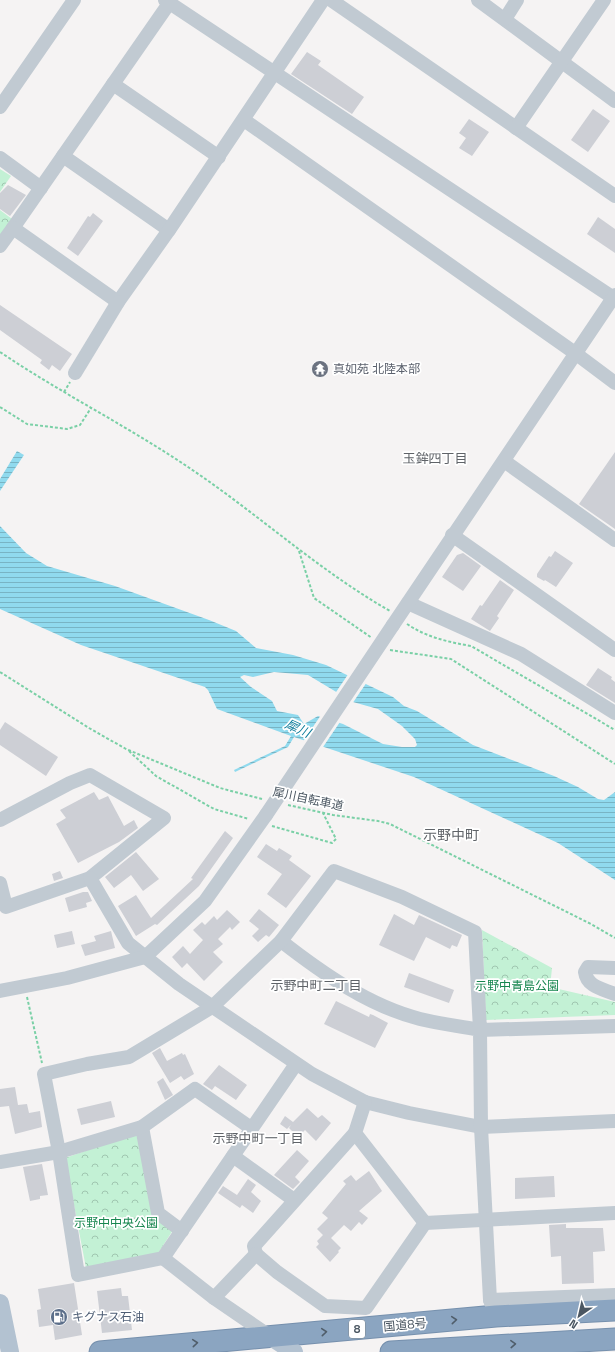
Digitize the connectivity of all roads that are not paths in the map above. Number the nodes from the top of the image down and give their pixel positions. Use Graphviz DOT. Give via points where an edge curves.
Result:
graph roads {
  1 [pos="74,0"];
  2 [pos="323,0"];
  3 [pos="331,0"];
  4 [pos="478,0"];
  5 [pos="517,0"];
  6 [pos="604,0"];
  7 [pos="168,1"];
  8 [pos="505,19"];
  9 [pos="563,62"];
  10 [pos="275,74"];
  11 [pos="113,84"];
  12 [pos="615,101"];
  13 [pos="0,107"];
  14 [pos="244,120"];
  15 [pos="516,128"];
  16 [pos="63,156"];
  17 [pos="219,157"];
  18 [pos="0,158"];
  19 [pos="41,188"];
  20 [pos="615,196"];
  21 [pos="13,228"];
  22 [pos="169,230"];
  23 [pos="0,246"];
  24 [pos="614,298"];
  25 [pos="118,302"];
  26 [pos="575,353"];
  27 [pos="75,373"];
  28 [pos="615,383"];
  29 [pos="504,461"];
  30 [pos="452,535"];
  31 [pos="615,540"];
  32 [pos="408,604"];
  33 [pos="615,650"];
  34 [pos="615,713"];
  35 [pos="0,820"];
  36 [pos="90,878"];
  37 [pos="0,883"];
  38 [pos="281,941"];
  39 [pos="145,957"];
  40 [pos="615,968"];
  41 [pos="0,991"];
  42 [pos="615,994"];
  43 [pos="212,1007"];
  44 [pos="615,1026"];
  45 [pos="480,1030"];
  46 [pos="296,1064"];
  47 [pos="365,1102"];
  48 [pos="615,1121"];
  49 [pos="142,1127"];
  50 [pos="481,1127"];
  51 [pos="251,1128"];
  52 [pos="355,1133"];
  53 [pos="59,1152"];
  54 [pos="233,1156"];
  55 [pos="0,1162"];
  56 [pos="294,1200"];
  57 [pos="615,1213"];
  58 [pos="486,1219"];
  59 [pos="425,1223"];
  60 [pos="182,1231"];
  61 [pos="256,1254"];
  62 [pos="163,1258"];
  63 [pos="615,1295"];
  64 [pos="214,1298"];
  65 [pos="0,1303"];
  66 [pos="493,1308"];
  67 [pos="615,1310"];
  68 [pos="271,1337"];
  69 [pos="615,1339"];
  70 [pos="10,1352"];
  71 [pos="100,1352"];
  72 [pos="294,1352"];
  73 [pos="391,1352"];
  1 -- 13 [label="street"];
  2 -- 10 [label="street"];
  3 -- 15 [label="street"];
  4 -- 8 [label="street"];
  5 -- 8 [label="street"];
  6 -- 9 [label="street"];
  7 -- 10 [label="street"];
  7 -- 11 [label="street"];
  8 -- 9 [label="street"];
  9 -- 12 [label="street"];
  9 -- 15 [label="street"];
  10 -- 14 [label="street"];
  10 -- 24 [label="street"];
  11 -- 16 [label="street"];
  11 -- 17 [label="street"];
  14 -- 17 [label="street"];
  14 -- 26 [label="street"];
  15 -- 20 [label="street"];
  16 -- 19 [label="street"];
  16 -- 22 [label="street"];
  17 -- 22 [label="street"];
  18 -- 19 [label="street"];
  19 -- 21 [label="street"];
  21 -- 23 [label="street"];
  21 -- 25 [label="street"];
  22 -- 25 [label="street"];
  24 -- 26 [label="street"];
  25 -- 27 [label="street"];
  26 -- 28 [label="street"];
  26 -- 29 [label="street"];
  29 -- 30 [label="street"];
  29 -- 31 [label="street"];
  30 -- 32 [label="street"];
  30 -- 33 [label="street"];
  32 -- 34 [label="street" via="521,654"];
  32 -- 39 [label="street, bridge" via="399,621 205,901"];
  35 -- 36 [label="street" via="90,775 164,818"];
  36 -- 37 [label="street" via="6,907"];
  36 -- 39 [label="street" via="128,943"];
  38 -- 43 [label="street"];
  38 -- 45 [label="street" via="338,982 388,1007 418,1018"];
  38 -- 45 [label="street" via="334,871 402,896 474,932"];
  39 -- 41 [label="street" via="67,978"];
  39 -- 43 [label="street"];
  40 -- 42 [label="street" via="588,967 584,972 586,979 593,985"];
  43 -- 46 [label="street"];
  43 -- 53 [label="street" via="129,1057 44,1074"];
  44 -- 45 [label="street"];
  45 -- 50 [label="street"];
  46 -- 47 [label="street"];
  46 -- 51 [label="street"];
  47 -- 50 [label="street"];
  47 -- 52 [label="street"];
  48 -- 50 [label="street"];
  49 -- 51 [label="street" via="196,1089"];
  49 -- 53 [label="street"];
  49 -- 60 [label="street" via="158,1213"];
  50 -- 58 [label="street"];
  51 -- 54 [label="street"];
  52 -- 56 [label="street"];
  52 -- 59 [label="street"];
  53 -- 55 [label="street"];
  53 -- 62 [label="street" via="78,1275"];
  54 -- 56 [label="street"];
  54 -- 60 [label="street"];
  56 -- 61 [label="street" via="254,1246"];
  57 -- 58 [label="street"];
  58 -- 59 [label="street"];
  58 -- 66 [label="street"];
  59 -- 61 [label="street" via="366,1308 325,1306"];
  60 -- 62 [label="street"];
  61 -- 64 [label="street"];
  62 -- 64 [label="street"];
  63 -- 66 [label="street"];
  64 -- 68 [label="street"];
  65 -- 70 [label="main road"];
  66 -- 67 [label="highway, 国道8号 / 8"];
  68 -- 66 [label="highway, 国道8号 / 8, one-way"];
  71 -- 68 [label="highway, 国道8号 / 8, one-way"];
  68 -- 72 [label="main road"];
  73 -- 69 [label="highway, one-way"];
}
